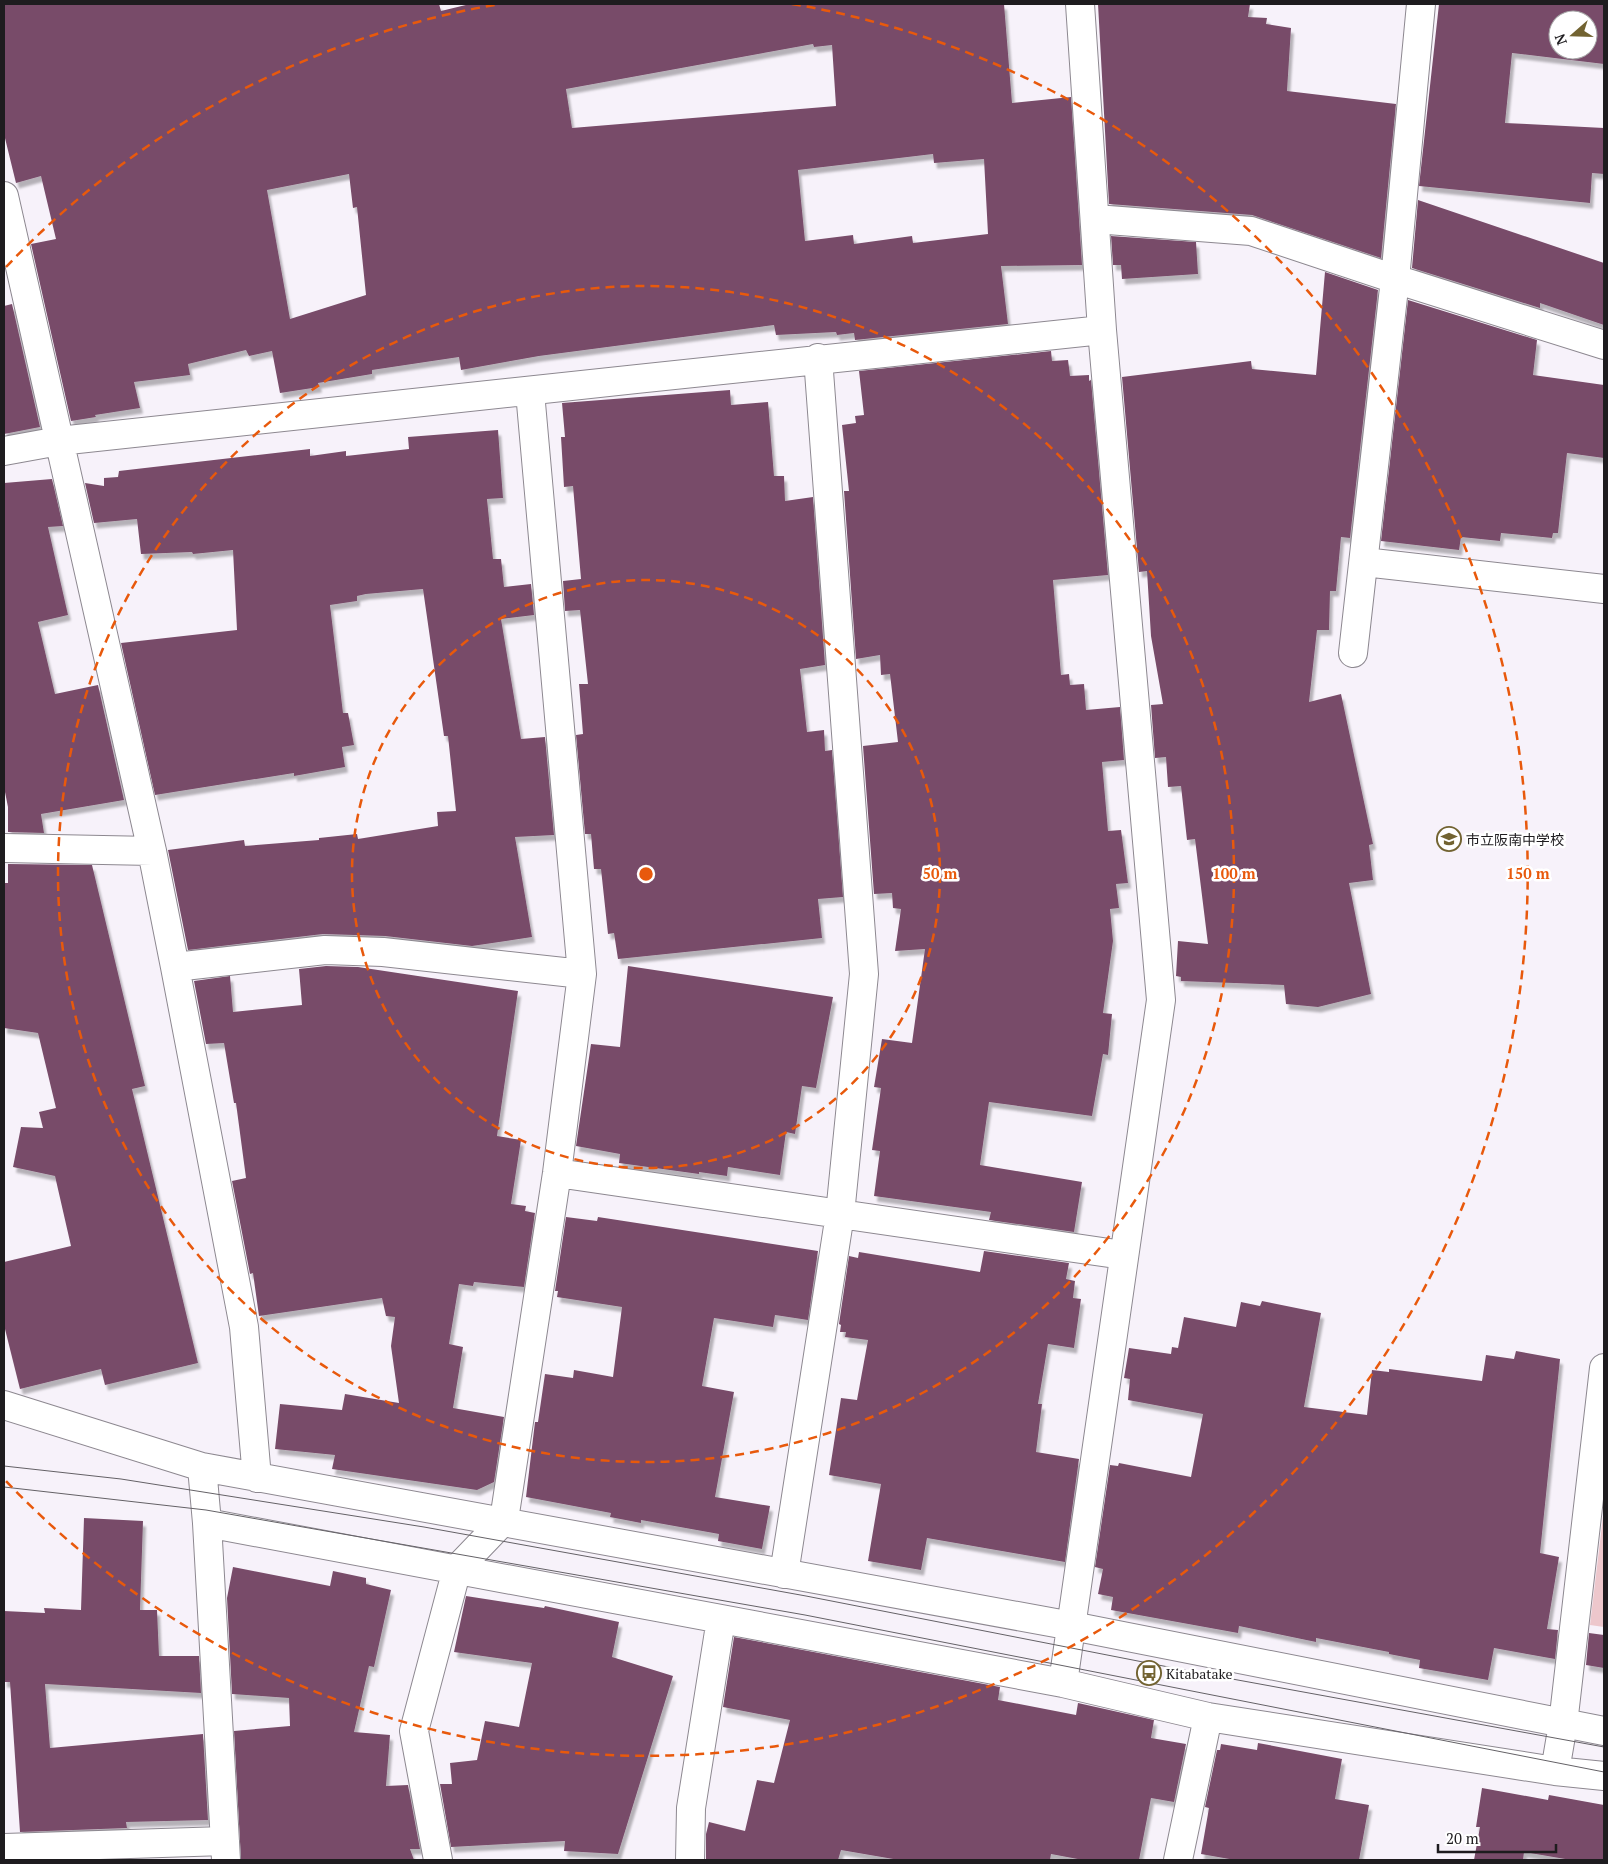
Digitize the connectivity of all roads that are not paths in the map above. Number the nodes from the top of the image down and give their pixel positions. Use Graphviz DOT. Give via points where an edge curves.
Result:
graph roads {
  1 [pos="1080,4"];
  2 [pos="1421,4"];
  3 [pos="4,196"];
  4 [pos="1095,219"];
  5 [pos="1395,280"];
  6 [pos="1102,330"];
  7 [pos="1604,345"];
  8 [pos="818,358"];
  9 [pos="530,392"];
  10 [pos="59,441"];
  11 [pos="4,451"];
  12 [pos="1364,562"];
  13 [pos="1604,589"];
  14 [pos="1353,653"];
  15 [pos="4,848"];
  16 [pos="152,851"];
  17 [pos="175,967"];
  18 [pos="582,974"];
  19 [pos="557,1173"];
  20 [pos="840,1214"];
  21 [pos="1123,1255"];
  22 [pos="1604,1368"];
  23 [pos="4,1405"];
  24 [pos="202,1467"];
  25 [pos="257,1478"];
  26 [pos="504,1520"];
  27 [pos="207,1524"];
  28 [pos="457,1569"];
  29 [pos="784,1574"];
  30 [pos="721,1619"];
  31 [pos="1072,1626"];
  32 [pos="1063,1683"];
  33 [pos="1208,1716"];
  34 [pos="1563,1724"];
  35 [pos="1604,1731"];
  36 [pos="1555,1771"];
  37 [pos="1604,1776"];
  38 [pos="4,1848"];
  39 [pos="226,1850"];
  40 [pos="438,1860"];
  41 [pos="690,1860"];
  42 [pos="1178,1860"];
  1 -- 4 [label="street"];
  2 -- 5 [label="street"];
  3 -- 10 [label="street"];
  4 -- 5 [label="street" via="1251,231"];
  4 -- 6 [label="street"];
  5 -- 7 [label="street"];
  5 -- 12 [label="street"];
  6 -- 8 [label="street"];
  6 -- 21 [label="street" via="1162,1000"];
  8 -- 9 [label="street"];
  8 -- 20 [label="street" via="864,974"];
  9 -- 10 [label="street"];
  9 -- 18 [label="street"];
  10 -- 11 [label="street"];
  10 -- 16 [label="street"];
  12 -- 13 [label="street"];
  12 -- 14 [label="street"];
  15 -- 16 [label="street"];
  16 -- 17 [label="street"];
  17 -- 18 [label="street" via="325,950 383,952"];
  17 -- 25 [label="street" via="244,1327"];
  18 -- 19 [label="street"];
  19 -- 20 [label="street"];
  19 -- 26 [label="street"];
  20 -- 21 [label="street"];
  20 -- 29 [label="street"];
  21 -- 31 [label="street"];
  22 -- 34 [label="street"];
  23 -- 24 [label="street"];
  24 -- 25 [label="street"];
  24 -- 27 [label="street"];
  25 -- 26 [label="street"];
  26 -- 28 [label="street"];
  26 -- 29 [label="street"];
  27 -- 28 [label="street"];
  27 -- 39 [label="street"];
  28 -- 30 [label="street"];
  28 -- 40 [label="street" via="414,1731"];
  29 -- 31 [label="street"];
  30 -- 32 [label="street"];
  30 -- 41 [label="street" via="691,1808"];
  31 -- 32 [label="street"];
  31 -- 34 [label="street"];
  32 -- 33 [label="street"];
  33 -- 36 [label="street"];
  33 -- 42 [label="street"];
  34 -- 35 [label="street"];
  34 -- 36 [label="street"];
  36 -- 37 [label="street"];
  38 -- 39 [label="street"];
}
